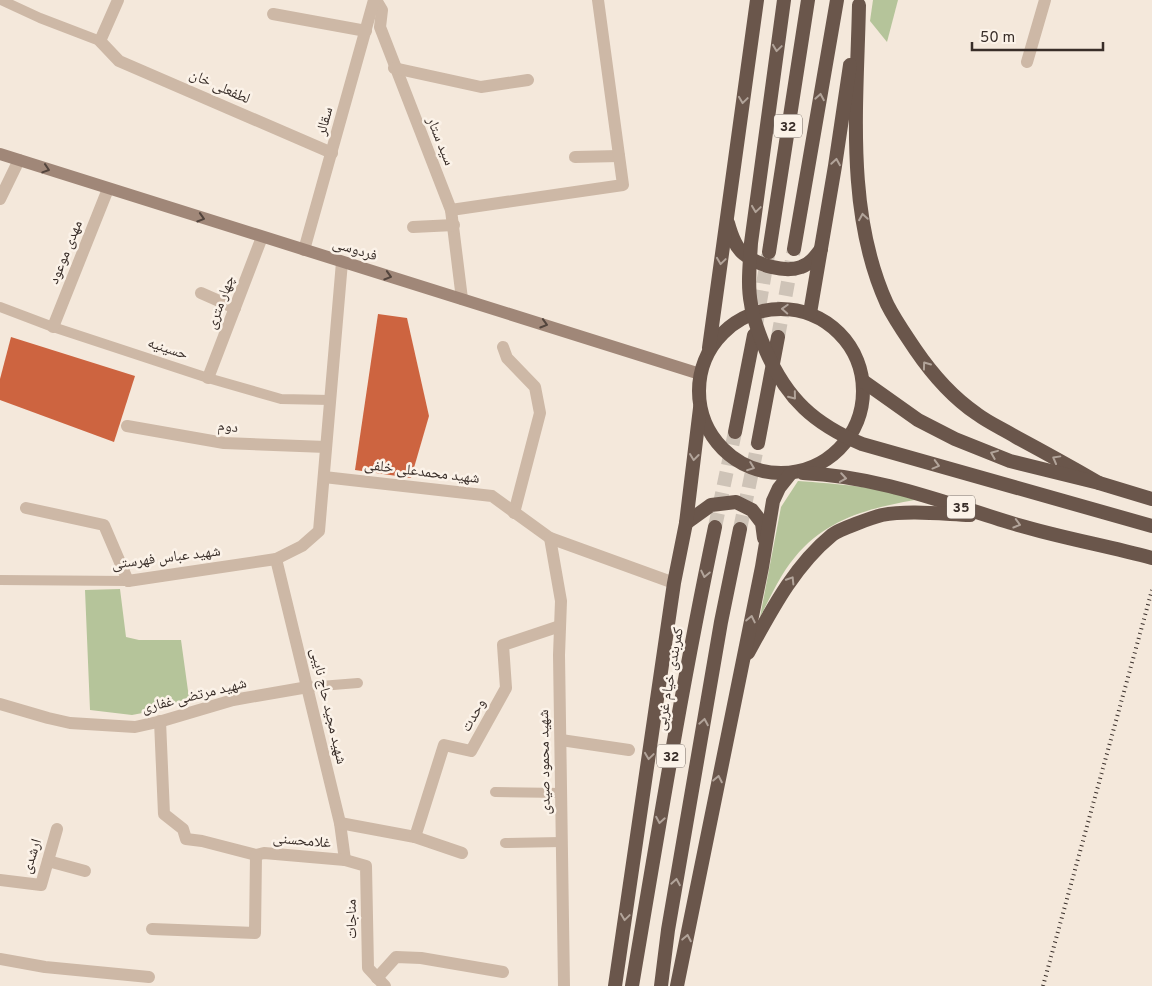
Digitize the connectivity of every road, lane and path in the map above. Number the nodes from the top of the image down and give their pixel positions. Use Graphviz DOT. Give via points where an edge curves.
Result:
graph roads {
  1 [pos="1,0"];
  2 [pos="118,0"];
  3 [pos="375,0"];
  4 [pos="598,0"];
  5 [pos="757,0"];
  6 [pos="784,0"];
  7 [pos="808,0"];
  8 [pos="837,0"];
  9 [pos="1045,0"];
  10 [pos="860,3"];
  11 [pos="273,14"];
  12 [pos="366,31"];
  13 [pos="100,41"];
  14 [pos="1027,62"];
  15 [pos="394,68"];
  16 [pos="528,80"];
  17 [pos="332,153"];
  18 [pos="0,154"];
  19 [pos="576,156"];
  20 [pos="619,156"];
  21 [pos="19,160"];
  22 [pos="108,189"];
  23 [pos="0,199"];
  24 [pos="451,210"];
  25 [pos="727,218"];
  26 [pos="454,225"];
  27 [pos="413,227"];
  28 [pos="262,237"];
  29 [pos="794,249"];
  30 [pos="821,249"];
  31 [pos="304,250"];
  32 [pos="768,252"];
  33 [pos="342,262"];
  34 [pos="201,294"];
  35 [pos="462,299"];
  36 [pos="0,307"];
  37 [pos="235,308"];
  38 [pos="810,313"];
  39 [pos="53,327"];
  40 [pos="754,334"];
  41 [pos="778,337"];
  42 [pos="502,347"];
  43 [pos="708,350"];
  44 [pos="700,374"];
  45 [pos="208,378"];
  46 [pos="863,381"];
  47 [pos="330,400"];
  48 [pos="700,408"];
  49 [pos="127,426"];
  50 [pos="735,432"];
  51 [pos="758,443"];
  52 [pos="326,447"];
  53 [pos="793,473"];
  54 [pos="324,477"];
  55 [pos="1099,483"];
  56 [pos="1147,498"];
  57 [pos="26,508"];
  58 [pos="514,513"];
  59 [pos="990,516"];
  60 [pos="686,523"];
  61 [pos="715,526"];
  62 [pos="1152,526"];
  63 [pos="740,529"];
  64 [pos="550,538"];
  65 [pos="765,548"];
  66 [pos="1152,558"];
  67 [pos="276,559"];
  68 [pos="0,580"];
  69 [pos="128,581"];
  70 [pos="674,583"];
  71 [pos="560,626"];
  72 [pos="740,667"];
  73 [pos="358,682"];
  74 [pos="308,687"];
  75 [pos="0,704"];
  76 [pos="160,721"];
  77 [pos="561,740"];
  78 [pos="629,750"];
  79 [pos="495,792"];
  80 [pos="561,793"];
  81 [pos="340,823"];
  82 [pos="57,829"];
  83 [pos="415,837"];
  84 [pos="561,842"];
  85 [pos="505,843"];
  86 [pos="462,853"];
  87 [pos="256,854"];
  88 [pos="345,860"];
  89 [pos="48,861"];
  90 [pos="85,870"];
  91 [pos="0,880"];
  92 [pos="152,929"];
  93 [pos="0,959"];
  94 [pos="502,972"];
  95 [pos="148,977"];
  96 [pos="381,982"];
  97 [pos="564,986"];
  98 [pos="615,986"];
  99 [pos="632,986"];
  100 [pos="661,986"];
  101 [pos="677,986"];
  1 -- 13 [label="lane, لطفعلی خان"];
  2 -- 13 [label="street"];
  3 -- 12 [label="street, سقالر"];
  3 -- 15 [label="street, سید ستار" via="382,10 380,27"];
  4 -- 20 [label="street"];
  5 -- 25 [label="highway, one-way"];
  6 -- 62 [label="highway, one-way, bridge" via="749,277 754,321 769,358 789,393 824,425 862,444"];
  7 -- 32 [label="highway, 32"];
  29 -- 8 [label="highway, 32, one-way"];
  9 -- 14 [label="street"];
  30 -- 10 [label="highway, one-way"];
  55 -- 10 [label="highway, one-way" via="977,415 952,394 928,368 888,304 874,268 860,200 856,135"];
  11 -- 12 [label="street"];
  12 -- 17 [label="street, سقالر"];
  13 -- 17 [label="street, لطفعلی خان" via="119,61"];
  15 -- 16 [label="street" via="480,87"];
  15 -- 24 [label="street, سید ستار"];
  17 -- 31 [label="street, سقالر"];
  18 -- 21 [label="main road, فردوسی"];
  19 -- 20 [label="street"];
  20 -- 24 [label="street" via="623,185"];
  21 -- 22 [label="main road, فردوسی, one-way"];
  21 -- 23 [label="street"];
  22 -- 28 [label="main road, فردوسی, one-way"];
  22 -- 39 [label="street, مهدی موعود"];
  24 -- 26 [label="street, سید ستار"];
  25 -- 30 [label="highway" via="731,237 744,254 778,269 800,268 812,261"];
  25 -- 43 [label="highway, one-way"];
  26 -- 27 [label="street"];
  26 -- 35 [label="street, سید ستار"];
  28 -- 31 [label="main road, فردوسی"];
  28 -- 37 [label="street, چهار متری"];
  30 -- 38 [label="highway"];
  31 -- 33 [label="main road, فردوسی"];
  33 -- 35 [label="main road, فردوسی, one-way"];
  33 -- 47 [label="street"];
  34 -- 37 [label="street"];
  35 -- 44 [label="main road, فردوسی, one-way"];
  36 -- 39 [label="lane, حسینیه"];
  37 -- 45 [label="street, چهار متری"];
  38 -- 43 [label="highway, one-way" via="787,308 749,315 723,332"];
  38 -- 46 [label="highway" via="830,324 846,340 857,360"];
  39 -- 45 [label="lane, حسینیه"];
  40 -- 50 [label="highway"];
  41 -- 51 [label="highway"];
  42 -- 58 [label="street" via="507,358 535,387 540,414"];
  43 -- 44 [label="highway"];
  44 -- 48 [label="highway"];
  45 -- 47 [label="lane, حسینیه" via="281,399"];
  46 -- 53 [label="highway" via="862,406 854,430 839,450 819,465"];
  55 -- 46 [label="highway, one-way" via="1010,461 956,439 918,420"];
  47 -- 52 [label="street"];
  48 -- 53 [label="highway, one-way" via="718,445 733,458 757,470"];
  48 -- 60 [label="highway, one-way"];
  49 -- 52 [label="street, دوم" via="224,443"];
  52 -- 54 [label="street"];
  53 -- 59 [label="highway, 35, one-way" via="895,487"];
  53 -- 65 [label="highway" via="779,488 773,501"];
  54 -- 58 [label="street, شهید محمدعلی خلفی" via="401,481 492,496"];
  54 -- 67 [label="street" via="319,531 302,546"];
  55 -- 56 [label="highway"];
  57 -- 69 [label="street" via="104,525"];
  58 -- 64 [label="street, شهید محمدعلی خلفی"];
  59 -- 66 [label="highway, 35, one-way"];
  72 -- 59 [label="highway, one-way" via="798,568 833,533 881,515"];
  60 -- 65 [label="highway" via="711,505 736,502 752,510 762,523"];
  60 -- 70 [label="highway"];
  61 -- 99 [label="highway, کمربندی خیام غربی / 32, one-way" via="671,755"];
  100 -- 63 [label="highway, 32, one-way" via="721,622"];
  64 -- 70 [label="street, شهید محمدعلی خلفی"];
  64 -- 71 [label="street, شهید محمود صیدی" via="561,601"];
  72 -- 65 [label="highway, one-way"];
  67 -- 69 [label="street, شهید عباس فهرستی"];
  67 -- 74 [label="street, شهید مجید حاج نایبی"];
  68 -- 69 [label="lane, شهید عباس فهرستی"];
  70 -- 98 [label="highway, one-way"];
  71 -- 77 [label="street, شهید محمود صیدی"];
  71 -- 83 [label="street, وحدت" via="503,645 506,688 471,751 444,746"];
  101 -- 72 [label="highway, one-way"];
  73 -- 74 [label="lane"];
  74 -- 76 [label="street, شهید مرتضی غفاری" via="232,700"];
  74 -- 81 [label="street, شهید مجید حاج نایبی"];
  75 -- 76 [label="street, شهید مرتضی غفاری" via="70,723 136,727"];
  76 -- 87 [label="street, غلامحسنی" via="164,814 183,829 186,839"];
  77 -- 78 [label="street"];
  77 -- 80 [label="street, شهید محمود صیدی"];
  79 -- 80 [label="lane"];
  80 -- 84 [label="street, شهید محمود صیدی"];
  81 -- 83 [label="street"];
  81 -- 88 [label="street, شهید مجید حاج نایبی"];
  82 -- 89 [label="street, ارشدی"];
  83 -- 86 [label="street"];
  84 -- 85 [label="lane"];
  84 -- 97 [label="street, شهید محمود صیدی"];
  87 -- 88 [label="street, غلامحسنی"];
  87 -- 92 [label="street" via="255,933"];
  88 -- 96 [label="street, مناجات" via="366,866 368,968"];
  89 -- 90 [label="street"];
  89 -- 91 [label="street, ارشدی" via="41,885"];
  93 -- 95 [label="street" via="45,967"];
  94 -- 96 [label="street" via="421,958 396,957"];
}
